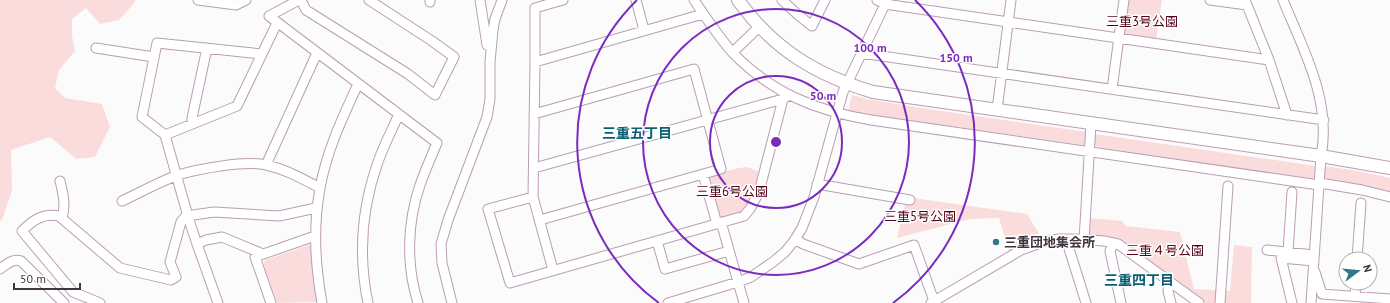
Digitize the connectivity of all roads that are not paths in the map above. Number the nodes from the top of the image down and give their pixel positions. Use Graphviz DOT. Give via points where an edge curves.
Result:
graph roads {
  1 [pos="198,0"];
  2 [pos="246,0"];
  3 [pos="300,0"];
  4 [pos="369,0"];
  5 [pos="480,0"];
  6 [pos="502,0"];
  7 [pos="563,0"];
  8 [pos="636,0"];
  9 [pos="694,0"];
  10 [pos="738,0"];
  11 [pos="782,0"];
  12 [pos="825,0"];
  13 [pos="1011,0"];
  14 [pos="1124,0"];
  15 [pos="1210,0"];
  16 [pos="1283,0"];
  17 [pos="883,1"];
  18 [pos="1246,3"];
  19 [pos="703,14"];
  20 [pos="1009,22"];
  21 [pos="277,23"];
  22 [pos="759,27"];
  23 [pos="644,30"];
  24 [pos="1118,38"];
  25 [pos="96,48"];
  26 [pos="207,48"];
  27 [pos="733,52"];
  28 [pos="861,52"];
  29 [pos="317,53"];
  30 [pos="262,54"];
  31 [pos="154,58"];
  32 [pos="1269,60"];
  33 [pos="490,62"];
  34 [pos="534,62"];
  35 [pos="1002,74"];
  36 [pos="358,84"];
  37 [pos="846,84"];
  38 [pos="1112,89"];
  39 [pos="786,97"];
  40 [pos="996,110"];
  41 [pos="399,114"];
  42 [pos="534,114"];
  43 [pos="836,114"];
  44 [pos="1287,115"];
  45 [pos="708,119"];
  46 [pos="1324,120"];
  47 [pos="192,124"];
  48 [pos="1091,124"];
  49 [pos="165,135"];
  50 [pos="1089,151"];
  51 [pos="1321,156"];
  52 [pos="266,165"];
  53 [pos="534,168"];
  54 [pos="1390,168"];
  55 [pos="703,174"];
  56 [pos="178,175"];
  57 [pos="60,181"];
  58 [pos="817,184"];
  59 [pos="1320,184"];
  60 [pos="1228,186"];
  61 [pos="320,188"];
  62 [pos="1292,192"];
  63 [pos="534,197"];
  64 [pos="1390,197"];
  65 [pos="910,200"];
  66 [pos="122,201"];
  67 [pos="1361,203"];
  68 [pos="316,208"];
  69 [pos="188,215"];
  70 [pos="62,218"];
  71 [pos="540,220"];
  72 [pos="719,223"];
  73 [pos="314,236"];
  74 [pos="795,239"];
  75 [pos="1066,239"];
  76 [pos="1084,240"];
  77 [pos="657,241"];
  78 [pos="1114,243"];
  79 [pos="197,244"];
  80 [pos="1267,250"];
  81 [pos="729,251"];
  82 [pos="1358,251"];
  83 [pos="1288,252"];
  84 [pos="263,254"];
  85 [pos="1314,261"];
  86 [pos="0,269"];
  87 [pos="553,270"];
  88 [pos="1169,281"];
  89 [pos="738,282"];
  90 [pos="1355,291"];
  91 [pos="1355,296"];
  92 [pos="1390,299"];
  93 [pos="932,302"];
  94 [pos="64,303"];
  95 [pos="100,303"];
  96 [pos="218,303"];
  97 [pos="271,303"];
  98 [pos="322,303"];
  99 [pos="368,303"];
  100 [pos="418,303"];
  101 [pos="452,303"];
  102 [pos="668,303"];
  103 [pos="744,303"];
  104 [pos="1086,303"];
  105 [pos="1121,303"];
  106 [pos="1171,303"];
  107 [pos="1199,303"];
  108 [pos="1220,303"];
  109 [pos="1292,303"];
  110 [pos="1311,303"];
  1 -- 2 [label="street" via="236,5"];
  3 -- 4 [label="street" via="306,10 408,74 435,95 454,56"];
  3 -- 21 [label="street" via="269,16"];
  5 -- 33 [label="street"];
  6 -- 33 [label="street" via="494,19"];
  7 -- 34 [label="street" via="535,8"];
  8 -- 23 [label="street"];
  9 -- 19 [label="street"];
  10 -- 22 [label="street"];
  11 -- 12 [label="street" via="812,26"];
  13 -- 20 [label="street"];
  14 -- 24 [label="street"];
  15 -- 18 [label="street"];
  16 -- 46 [label="street" via="1316,84"];
  17 -- 20 [label="street"];
  17 -- 28 [label="street"];
  18 -- 32 [label="street"];
  19 -- 23 [label="street"];
  19 -- 27 [label="street"];
  20 -- 24 [label="street"];
  20 -- 35 [label="street"];
  21 -- 29 [label="street"];
  21 -- 30 [label="street"];
  22 -- 27 [label="street"];
  22 -- 37 [label="street" via="800,60"];
  23 -- 34 [label="street"];
  24 -- 32 [label="street"];
  24 -- 38 [label="street"];
  25 -- 31 [label="street"];
  26 -- 30 [label="street"];
  26 -- 31 [label="street" via="157,43"];
  26 -- 47 [label="street"];
  27 -- 39 [label="street"];
  28 -- 35 [label="street"];
  28 -- 37 [label="street"];
  29 -- 36 [label="street"];
  29 -- 52 [label="street"];
  30 -- 47 [label="street" via="237,106"];
  31 -- 49 [label="street" via="142,117"];
  32 -- 44 [label="street"];
  33 -- 101 [label="street" via="490,99 487,117 441,244 442,263"];
  34 -- 42 [label="street"];
  35 -- 38 [label="street"];
  35 -- 40 [label="street"];
  36 -- 41 [label="street"];
  36 -- 61 [label="street" via="331,143"];
  37 -- 40 [label="street" via="874,92"];
  37 -- 43 [label="street"];
  38 -- 44 [label="street"];
  39 -- 43 [label="street"];
  39 -- 45 [label="street"];
  39 -- 72 [label="street" via="756,200 745,215"];
  40 -- 48 [label="street"];
  41 -- 99 [label="street" via="378,163 366,207 362,260"];
  41 -- 100 [label="street" via="437,143 420,186 411,226 411,267"];
  42 -- 45 [label="street" via="694,69"];
  42 -- 53 [label="street"];
  43 -- 50 [label="street"];
  43 -- 58 [label="street"];
  44 -- 46 [label="street"];
  45 -- 53 [label="street"];
  45 -- 55 [label="street" via="722,169"];
  46 -- 51 [label="street"];
  47 -- 49 [label="street"];
  48 -- 50 [label="street"];
  48 -- 51 [label="street"];
  49 -- 56 [label="street"];
  50 -- 59 [label="street"];
  50 -- 76 [label="street"];
  51 -- 54 [label="street"];
  51 -- 59 [label="street"];
  52 -- 56 [label="street" via="237,164"];
  52 -- 61 [label="street"];
  53 -- 63 [label="street"];
  55 -- 71 [label="street"];
  55 -- 72 [label="street"];
  56 -- 66 [label="street"];
  56 -- 69 [label="street"];
  57 -- 70 [label="street" via="64,195"];
  58 -- 65 [label="street"];
  58 -- 74 [label="street" via="808,216"];
  59 -- 64 [label="street"];
  59 -- 85 [label="street"];
  60 -- 108 [label="street"];
  61 -- 68 [label="street"];
  62 -- 83 [label="street"];
  63 -- 71 [label="street"];
  63 -- 87 [label="street" via="488,209 510,283"];
  67 -- 82 [label="street"];
  68 -- 69 [label="street" via="279,216 214,212"];
  68 -- 73 [label="street"];
  69 -- 70 [label="street" via="181,222 170,262 176,277 171,280 120,268"];
  69 -- 79 [label="street"];
  70 -- 95 [label="street" via="49,215 39,218 22,231 73,292"];
  71 -- 87 [label="street"];
  72 -- 77 [label="street"];
  72 -- 81 [label="street"];
  73 -- 84 [label="street"];
  73 -- 98 [label="street"];
  74 -- 89 [label="street" via="785,252 766,268"];
  74 -- 93 [label="street" via="859,264 914,245"];
  75 -- 76 [label="street"];
  75 -- 93 [label="street" via="1043,242 1021,250"];
  75 -- 104 [label="street"];
  76 -- 78 [label="street"];
  77 -- 81 [label="street" via="665,269"];
  77 -- 87 [label="street"];
  78 -- 88 [label="street" via="1132,253"];
  78 -- 105 [label="street" via="1110,251"];
  79 -- 84 [label="street" via="222,237"];
  79 -- 96 [label="street"];
  80 -- 83 [label="street"];
  81 -- 89 [label="street"];
  83 -- 85 [label="street"];
  84 -- 97 [label="street" via="255,257"];
  85 -- 91 [label="street" via="1322,294"];
  85 -- 109 [label="street" via="1281,258"];
  85 -- 110 [label="street"];
  86 -- 94 [label="street" via="12,261 21,261"];
  88 -- 106 [label="street"];
  88 -- 107 [label="street"];
  89 -- 102 [label="street"];
  89 -- 103 [label="street"];
  90 -- 91 [label="street"];
  91 -- 92 [label="street"];
}
